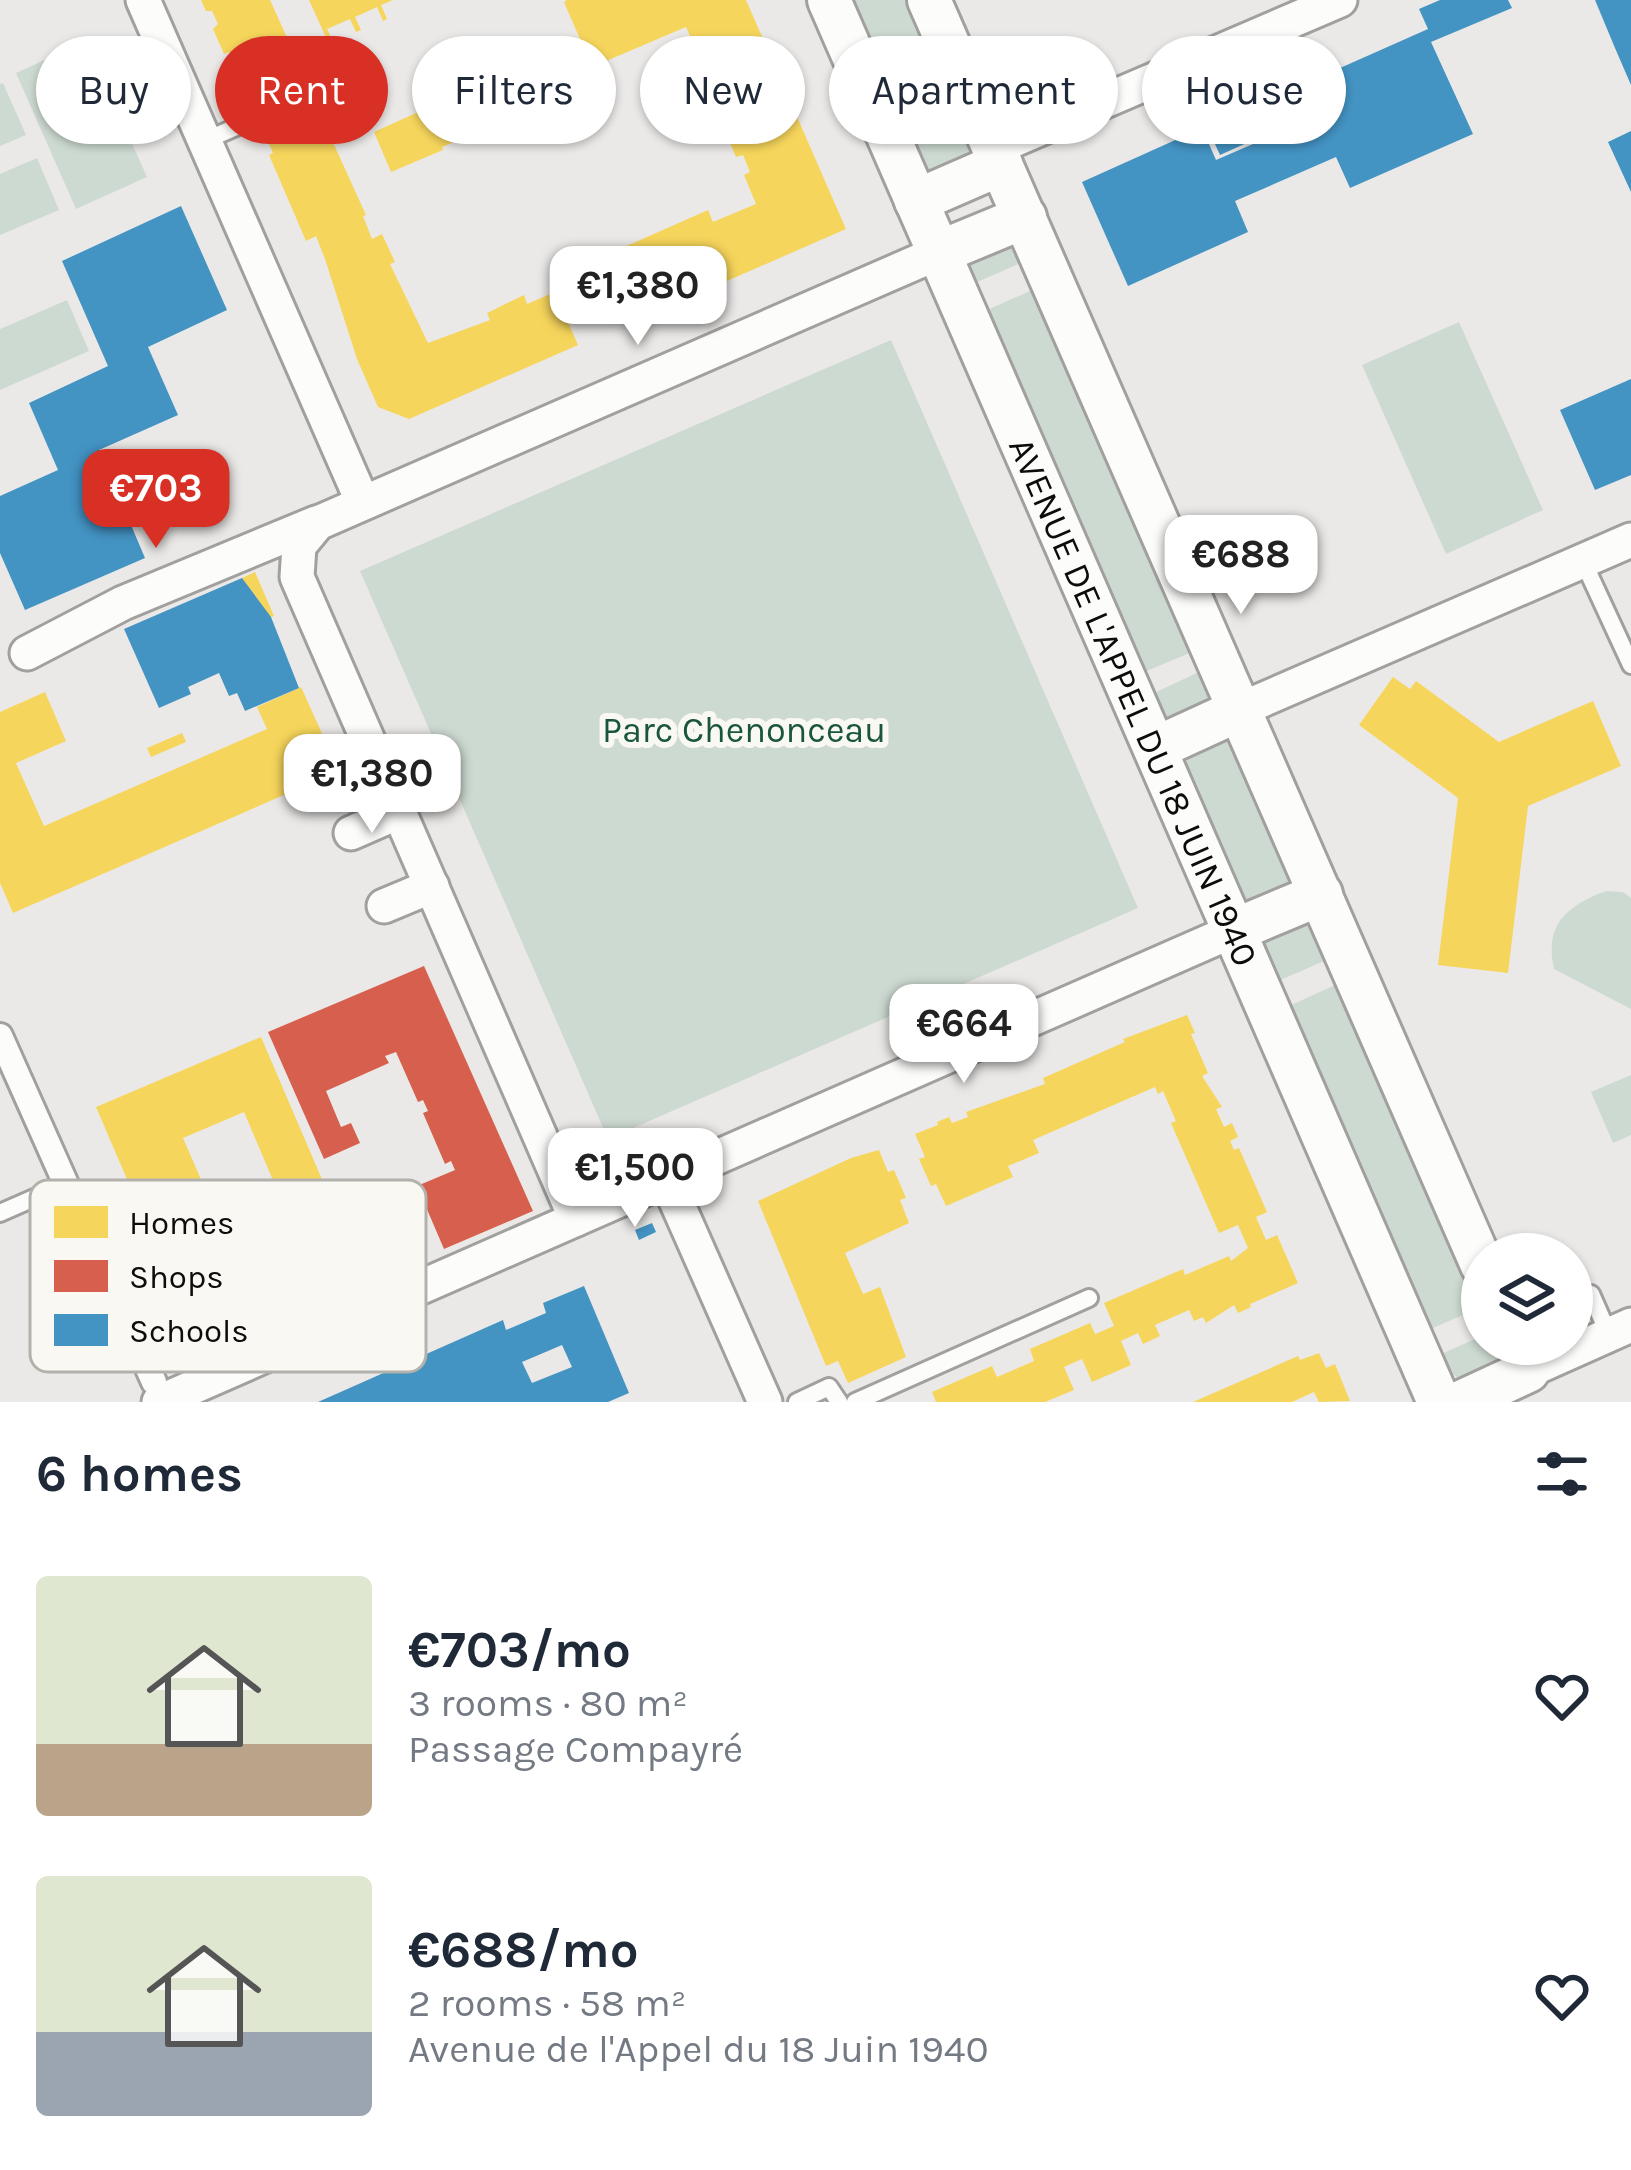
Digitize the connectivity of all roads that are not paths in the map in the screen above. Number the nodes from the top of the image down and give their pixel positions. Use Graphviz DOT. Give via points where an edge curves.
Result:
graph roads {
  1 [pos="143,0"];
  2 [pos="829,0"];
  3 [pos="929,0"];
  4 [pos="1340,0"];
  5 [pos="215,137"];
  6 [pos="204,142"];
  7 [pos="998,156"];
  8 [pos="916,201"];
  9 [pos="1025,217"];
  10 [pos="940,252"];
  11 [pos="363,503"];
  12 [pos="318,523"];
  13 [pos="1631,540"];
  14 [pos="1582,561"];
  15 [pos="27,653"];
  16 [pos="1631,664"];
  17 [pos="1239,710"];
  18 [pos="1156,748"];
  19 [pos="399,812"];
  20 [pos="351,833"];
  21 [pos="431,886"];
  22 [pos="1321,894"];
  23 [pos="384,906"];
  24 [pos="1235,930"];
  25 [pos="0,1036"];
  26 [pos="666,1178"];
  27 [pos="64,1180"];
  28 [pos="30,1200"];
  29 [pos="0,1213"];
  30 [pos="576,1219"];
  31 [pos="1468,1233"];
  32 [pos="426,1281"];
  33 [pos="1593,1296"];
  34 [pos="1089,1298"];
  35 [pos="1620,1330"];
  36 [pos="205,1372"];
  37 [pos="1529,1372"];
  38 [pos="157,1392"];
  39 [pos="765,1402"];
  40 [pos="797,1402"];
  41 [pos="839,1402"];
  42 [pos="855,1402"];
  43 [pos="1439,1402"];
  44 [pos="1461,1402"];
  1 -- 6 [label="street"];
  2 -- 8 [label="street, AVENUE DE L'APPEL DU 18 JUIN 1940"];
  3 -- 7 [label="street"];
  4 -- 7 [label="street"];
  5 -- 6 [label="lane"];
  6 -- 11 [label="street"];
  7 -- 8 [label="street"];
  7 -- 9 [label="street"];
  8 -- 10 [label="street, AVENUE DE L'APPEL DU 18 JUIN 1940"];
  9 -- 10 [label="street"];
  9 -- 17 [label="street"];
  10 -- 11 [label="street"];
  10 -- 18 [label="street, AVENUE DE L'APPEL DU 18 JUIN 1940"];
  11 -- 12 [label="street"];
  12 -- 15 [label="street" via="123,603"];
  12 -- 19 [label="street" via="299,546 297,577"];
  13 -- 14 [label="street"];
  14 -- 16 [label="lane"];
  14 -- 17 [label="street"];
  17 -- 18 [label="street"];
  17 -- 22 [label="street"];
  18 -- 24 [label="street, AVENUE DE L'APPEL DU 18 JUIN 1940"];
  19 -- 20 [label="street"];
  19 -- 21 [label="street"];
  21 -- 23 [label="street"];
  21 -- 30 [label="street"];
  22 -- 24 [label="street"];
  22 -- 31 [label="street"];
  24 -- 26 [label="street"];
  24 -- 43 [label="street, AVENUE DE L'APPEL DU 18 JUIN 1940"];
  25 -- 27 [label="street"];
  26 -- 30 [label="street"];
  26 -- 39 [label="street"];
  28 -- 29 [label="lane"];
  30 -- 32 [label="street"];
  33 -- 35 [label="lane"];
  34 -- 42 [label="lane"];
  35 -- 37 [label="street"];
  36 -- 38 [label="street"];
  37 -- 44 [label="street"];
  40 -- 41 [label="lane" via="830,1388"];
}
